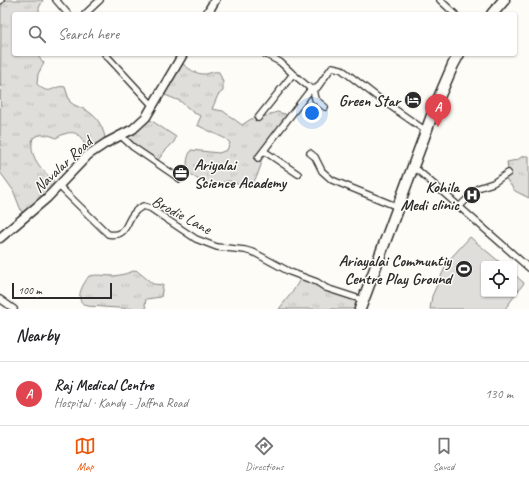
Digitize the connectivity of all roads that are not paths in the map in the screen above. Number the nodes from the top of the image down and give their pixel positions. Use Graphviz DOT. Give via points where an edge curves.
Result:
graph roads {
  1 [pos="56,0"];
  2 [pos="100,0"];
  3 [pos="215,0"];
  4 [pos="440,0"];
  5 [pos="504,0"];
  6 [pos="66,12"];
  7 [pos="87,12"];
  8 [pos="208,12"];
  9 [pos="453,12"];
  10 [pos="494,12"];
  11 [pos="107,56"];
  12 [pos="182,56"];
  13 [pos="269,56"];
  14 [pos="458,56"];
  15 [pos="293,74"];
  16 [pos="312,89"];
  17 [pos="152,106"];
  18 [pos="325,107"];
  19 [pos="258,118"];
  20 [pos="426,131"];
  21 [pos="120,135"];
  22 [pos="264,151"];
  23 [pos="310,153"];
  24 [pos="258,158"];
  25 [pos="414,166"];
  26 [pos="298,174"];
  27 [pos="508,174"];
  28 [pos="180,179"];
  29 [pos="58,186"];
  30 [pos="459,206"];
  31 [pos="398,207"];
  32 [pos="0,238"];
  33 [pos="529,268"];
  34 [pos="0,299"];
  35 [pos="362,305"];
  36 [pos="14,309"];
  1 -- 6 [label="street"];
  2 -- 7 [label="street"];
  3 -- 8 [label="street"];
  4 -- 9 [label="street"];
  5 -- 10 [label="highway"];
  11 -- 17 [label="street"];
  12 -- 17 [label="street, Navalar Road"];
  13 -- 15 [label="street"];
  14 -- 20 [label="highway"];
  15 -- 16 [label="street"];
  15 -- 19 [label="street"];
  16 -- 18 [label="street" via="314,97"];
  16 -- 20 [label="street" via="317,88 332,67 341,69"];
  16 -- 22 [label="street"];
  17 -- 21 [label="street, Navalar Road" via="146,117 133,130"];
  20 -- 25 [label="highway"];
  21 -- 28 [label="street"];
  21 -- 29 [label="street, Navalar Road" via="88,155"];
  22 -- 24 [label="street"];
  22 -- 26 [label="street"];
  23 -- 31 [label="street" via="322,171 332,180"];
  25 -- 30 [label="street"];
  25 -- 31 [label="highway"];
  27 -- 30 [label="street" via="478,188"];
  29 -- 32 [label="street, Navalar Road"];
  29 -- 35 [label="street, Brodie Lane" via="108,234 115,236 121,233 134,212 143,206 150,208 196,239 217,247 255,253"];
  30 -- 33 [label="street"];
  31 -- 35 [label="highway"];
  34 -- 36 [label="street"];
}
